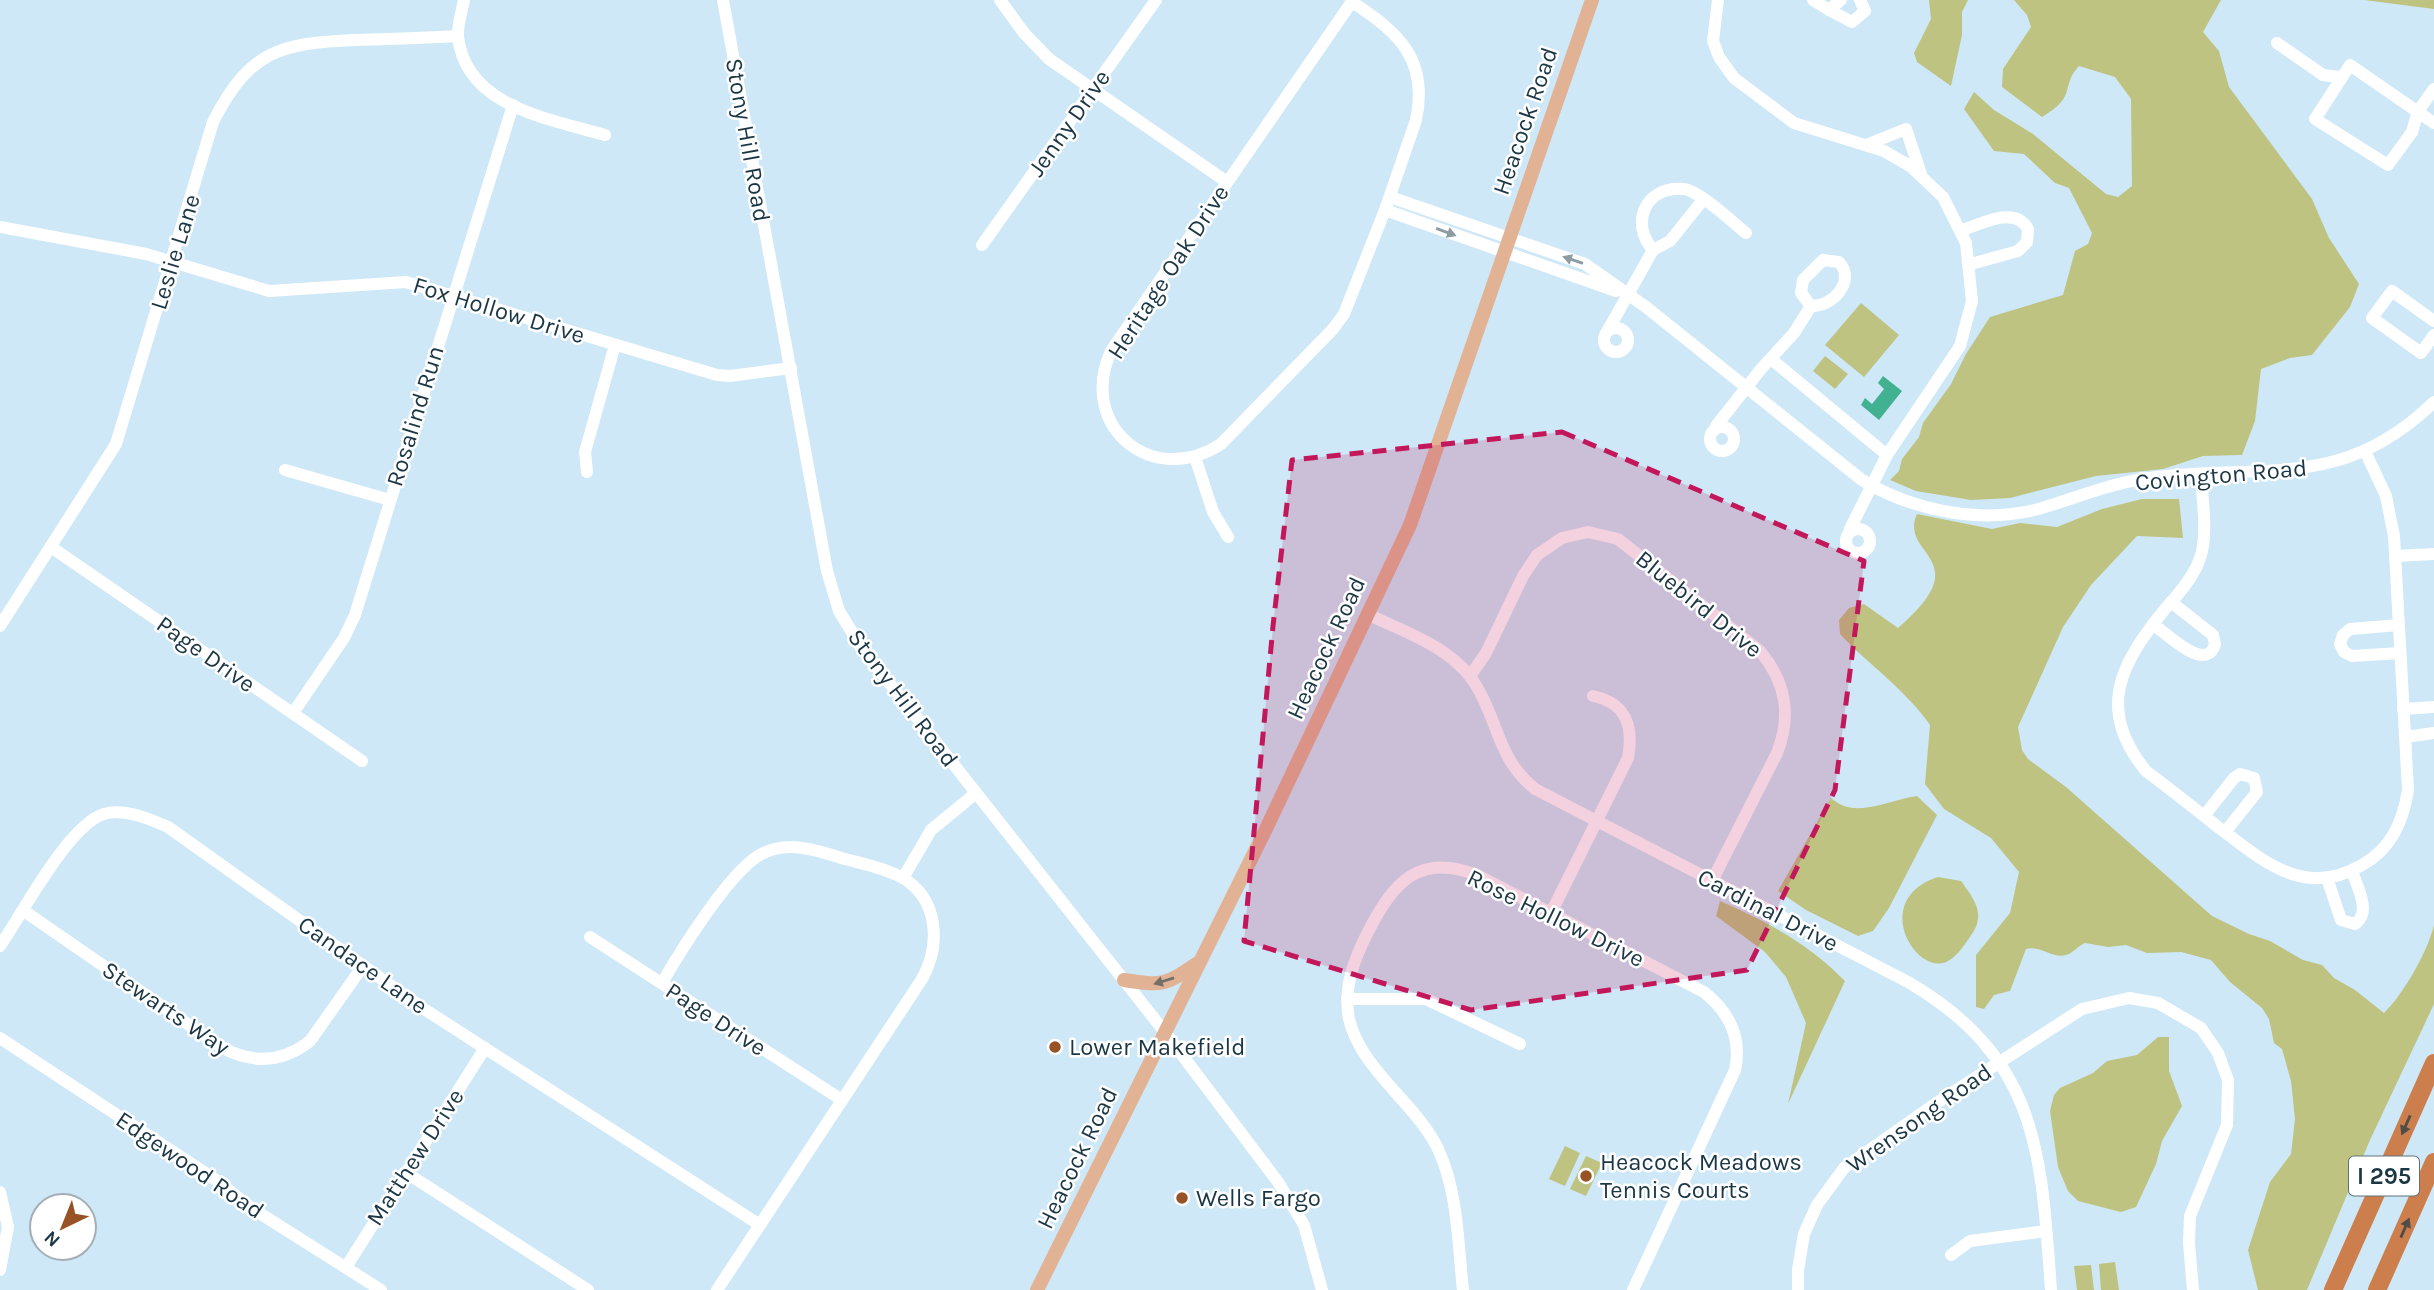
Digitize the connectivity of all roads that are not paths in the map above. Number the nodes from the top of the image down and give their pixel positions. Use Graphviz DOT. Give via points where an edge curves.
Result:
graph roads {
  1 [pos="464,0"];
  2 [pos="723,0"];
  3 [pos="1000,0"];
  4 [pos="1156,0"];
  5 [pos="1592,0"];
  6 [pos="1718,0"];
  7 [pos="1813,0"];
  8 [pos="1841,0"];
  9 [pos="1860,0"];
  10 [pos="1352,1"];
  11 [pos="1829,10"];
  12 [pos="458,36"];
  13 [pos="2277,43"];
  14 [pos="2339,77"];
  15 [pos="2434,89"];
  16 [pos="1093,90"];
  17 [pos="513,105"];
  18 [pos="2418,111"];
  19 [pos="2434,123"];
  20 [pos="605,135"];
  21 [pos="1866,145"];
  22 [pos="1921,174"];
  23 [pos="1227,182"];
  24 [pos="1390,197"];
  25 [pos="1703,200"];
  26 [pos="1385,210"];
  27 [pos="0,227"];
  28 [pos="1962,230"];
  29 [pos="1746,233"];
  30 [pos="1509,237"];
  31 [pos="982,246"];
  32 [pos="1653,250"];
  33 [pos="1506,253"];
  34 [pos="172,262"];
  35 [pos="1970,264"];
  36 [pos="452,295"];
  37 [pos="1630,295"];
  38 [pos="1811,306"];
  39 [pos="2434,321"];
  40 [pos="1608,330"];
  41 [pos="2434,335"];
  42 [pos="615,345"];
  43 [pos="1771,359"];
  44 [pos="791,368"];
  45 [pos="1747,389"];
  46 [pos="2434,402"];
  47 [pos="1716,426"];
  48 [pos="2365,451"];
  49 [pos="1887,455"];
  50 [pos="1195,457"];
  51 [pos="285,470"];
  52 [pos="587,472"];
  53 [pos="2201,475"];
  54 [pos="1872,486"];
  55 [pos="390,500"];
  56 [pos="1850,529"];
  57 [pos="1228,537"];
  58 [pos="51,547"];
  59 [pos="2434,554"];
  60 [pos="2395,556"];
  61 [pos="2171,602"];
  62 [pos="1367,614"];
  63 [pos="2153,624"];
  64 [pos="2399,625"];
  65 [pos="0,626"];
  66 [pos="2400,653"];
  67 [pos="1470,676"];
  68 [pos="1593,696"];
  69 [pos="2434,707"];
  70 [pos="2403,709"];
  71 [pos="292,713"];
  72 [pos="2434,733"];
  73 [pos="2405,737"];
  74 [pos="362,761"];
  75 [pos="976,793"];
  76 [pos="2204,816"];
  77 [pos="1597,821"];
  78 [pos="2225,832"];
  79 [pos="2352,871"];
  80 [pos="903,878"];
  81 [pos="2327,878"];
  82 [pos="1712,881"];
  83 [pos="24,911"];
  84 [pos="1551,913"];
  85 [pos="590,937"];
  86 [pos="0,946"];
  87 [pos="1200,962"];
  88 [pos="363,966"];
  89 [pos="1124,980"];
  90 [pos="662,983"];
  91 [pos="1347,999"];
  92 [pos="1164,1031"];
  93 [pos="0,1038"];
  94 [pos="1520,1044"];
  95 [pos="485,1048"];
  96 [pos="2000,1062"];
  97 [pos="2434,1063"];
  98 [pos="842,1100"];
  99 [pos="2434,1162"];
  100 [pos="405,1172"];
  101 [pos="0,1192"];
  102 [pos="760,1225"];
  103 [pos="2046,1231"];
  104 [pos="1951,1255"];
  105 [pos="346,1267"];
  106 [pos="0,1270"];
  107 [pos="381,1290"];
  108 [pos="588,1290"];
  109 [pos="717,1290"];
  110 [pos="1037,1290"];
  111 [pos="1322,1290"];
  112 [pos="1463,1290"];
  113 [pos="1633,1290"];
  114 [pos="1798,1290"];
  115 [pos="2051,1290"];
  116 [pos="2193,1290"];
  117 [pos="2333,1290"];
  118 [pos="2377,1290"];
  1 -- 12 [label="street"];
  2 -- 44 [label="street, Stony Hill Road"];
  3 -- 16 [label="street" via="1036,47"];
  4 -- 16 [label="street, Jenny Drive"];
  5 -- 30 [label="main road, Heacock Road"];
  6 -- 21 [label="street" via="1713,41 1734,78 1794,123"];
  7 -- 11 [label="street"];
  8 -- 11 [label="street"];
  9 -- 11 [label="street" via="1865,11 1857,20 1846,20"];
  10 -- 23 [label="street, Heritage Oak Drive"];
  10 -- 24 [label="street, Heritage Oak Drive" via="1400,39 1418,77 1416,120"];
  12 -- 17 [label="street" via="467,63 482,86"];
  12 -- 34 [label="street, Leslie Lane" via="309,42 257,63 235,85 214,122"];
  13 -- 14 [label="street" via="2323,75"];
  14 -- 18 [label="street" via="2350,65"];
  14 -- 18 [label="street" via="2315,119 2388,165 2412,132"];
  15 -- 18 [label="street"];
  16 -- 23 [label="street"];
  16 -- 31 [label="street, Jenny Drive"];
  17 -- 20 [label="street"];
  17 -- 36 [label="street, Rosalind Run"];
  18 -- 19 [label="street"];
  21 -- 22 [label="street" via="1895,156"];
  21 -- 22 [label="street" via="1906,130"];
  22 -- 28 [label="street" via="1943,197"];
  23 -- 50 [label="street, Heritage Oak Drive" via="1111,351 1102,385 1109,419 1134,447 1168,460"];
  24 -- 26 [label="street, Heritage Oak Drive"];
  24 -- 30 [label="street, Covington Road"];
  25 -- 29 [label="street"];
  25 -- 32 [label="street" via="1670,241"];
  25 -- 32 [label="street" via="1684,189 1654,196 1640,225"];
  26 -- 33 [label="street, Covington Road, one-way"];
  26 -- 50 [label="street, Heritage Oak Drive" via="1352,299 1333,329 1238,429"];
  27 -- 34 [label="street, Fox Hollow Drive"];
  28 -- 35 [label="street"];
  28 -- 35 [label="street" via="2010,216 2020,218 2028,229 2027,242 2018,251"];
  30 -- 33 [label="main road, Heacock Road"];
  37 -- 30 [label="street, Covington Road, one-way" via="1585,264"];
  32 -- 37 [label="street"];
  33 -- 37 [label="street, Covington Road"];
  33 -- 62 [label="main road, Heacock Road" via="1421,497"];
  34 -- 36 [label="street, Fox Hollow Drive" via="269,291 407,282"];
  34 -- 58 [label="street, Leslie Lane" via="116,444"];
  35 -- 49 [label="street" via="1970,313 1960,346"];
  36 -- 42 [label="street, Fox Hollow Drive"];
  36 -- 55 [label="street, Rosalind Run"];
  37 -- 40 [label="street"];
  37 -- 45 [label="street, Covington Road"];
  38 -- 43 [label="street"];
  39 -- 41 [label="street" via="2392,290 2372,318 2421,353"];
  42 -- 44 [label="street, Fox Hollow Drive" via="717,375"];
  42 -- 52 [label="street" via="586,445"];
  43 -- 45 [label="street"];
  43 -- 49 [label="street"];
  44 -- 75 [label="street, Stony Hill Road" via="827,571 839,611 861,647"];
  45 -- 47 [label="street"];
  45 -- 54 [label="street, Covington Road"];
  46 -- 48 [label="street, Covington Road"];
  48 -- 53 [label="street, Covington Road" via="2313,468"];
  48 -- 60 [label="street" via="2391,515"];
  49 -- 54 [label="street"];
  50 -- 57 [label="street" via="1213,512"];
  51 -- 55 [label="street"];
  53 -- 54 [label="street, Covington Road" via="2117,484 2040,508 1993,514 1931,508"];
  53 -- 61 [label="street" via="2202,552 2192,575"];
  54 -- 56 [label="street"];
  55 -- 71 [label="street, Rosalind Run" via="348,631"];
  58 -- 65 [label="street, Leslie Lane"];
  58 -- 71 [label="street, Page Drive"];
  59 -- 60 [label="street"];
  60 -- 64 [label="street"];
  61 -- 63 [label="street"];
  61 -- 63 [label="street" via="2213,635 2216,644 2212,652 2197,655"];
  62 -- 67 [label="street, Cardinal Drive" via="1448,655"];
  62 -- 87 [label="main road, Heacock Road"];
  63 -- 76 [label="street" via="2131,654 2120,682 2121,729 2146,771"];
  64 -- 66 [label="street"];
  64 -- 66 [label="street" via="2350,629 2340,644 2352,656"];
  66 -- 70 [label="street"];
  67 -- 77 [label="street, Cardinal Drive" via="1502,748 1525,781"];
  67 -- 82 [label="street, Bluebird Drive" via="1529,565 1562,537 1588,532 1618,539 1760,651 1783,690 1784,731"];
  68 -- 77 [label="street" via="1617,706 1629,726 1630,740 1624,771"];
  69 -- 70 [label="street"];
  70 -- 73 [label="street"];
  71 -- 74 [label="street, Page Drive"];
  72 -- 73 [label="street"];
  73 -- 79 [label="street" via="2407,790 2401,821 2383,849"];
  75 -- 80 [label="street" via="932,830"];
  75 -- 89 [label="street, Stony Hill Road"];
  76 -- 78 [label="street"];
  76 -- 78 [label="street" via="2234,778 2240,774 2254,778 2255,794"];
  77 -- 82 [label="street, Cardinal Drive"];
  77 -- 84 [label="street"];
  78 -- 81 [label="street" via="2281,871"];
  79 -- 81 [label="street"];
  79 -- 81 [label="street" via="2364,909 2355,924 2340,920"];
  80 -- 90 [label="street" via="805,848 768,851 736,876"];
  80 -- 98 [label="street" via="919,892 933,918 933,956"];
  82 -- 96 [label="street, Cardinal Drive" via="1938,1000 1968,1023"];
  83 -- 86 [label="street, Candace Lane"];
  83 -- 88 [label="street, Stewarts Way" via="221,1047 246,1058 274,1059 310,1041"];
  83 -- 88 [label="street, Candace Lane" via="77,832 105,814 144,816 168,827"];
  84 -- 91 [label="street, Rose Hollow Drive" via="1469,872 1440,867 1419,871 1400,882 1383,904 1353,965"];
  84 -- 113 [label="street, Rose Hollow Drive" via="1704,992 1726,1013 1734,1031 1735,1070"];
  85 -- 90 [label="street, Page Drive"];
  87 -- 89 [label="main road, one-way" via="1167,983"];
  87 -- 92 [label="main road, Heacock Road"];
  88 -- 95 [label="street, Candace Lane"];
  89 -- 92 [label="street, Stony Hill Road"];
  90 -- 98 [label="street, Page Drive"];
  91 -- 94 [label="street" via="1426,999"];
  91 -- 112 [label="street, Rose Hollow Drive" via="1350,1021 1362,1048 1415,1115 1443,1162"];
  92 -- 110 [label="main road, Heacock Road"];
  92 -- 111 [label="street, Stony Hill Road" via="1294,1205 1312,1246"];
  93 -- 105 [label="street, Edgewood Road"];
  95 -- 100 [label="street, Matthew Drive"];
  95 -- 102 [label="street, Candace Lane"];
  96 -- 103 [label="street, Cardinal Drive" via="2033,1133"];
  96 -- 114 [label="street, Wrensong Road" via="1861,1154 1837,1175 1804,1234"];
  96 -- 116 [label="street, Wrensong Road" via="2082,1009 2113,999 2158,1003 2201,1028 2225,1067 2230,1112 2190,1216"];
  97 -- 117 [label="highway, I 295, one-way"];
  98 -- 102 [label="street"];
  118 -- 99 [label="highway, I 295, one-way"];
  100 -- 105 [label="street, Matthew Drive"];
  100 -- 108 [label="street"];
  101 -- 106 [label="street" via="8,1227"];
  102 -- 109 [label="street"];
  103 -- 104 [label="street" via="1970,1241"];
  103 -- 115 [label="street, Cardinal Drive"];
  105 -- 107 [label="street, Edgewood Road"];
}
